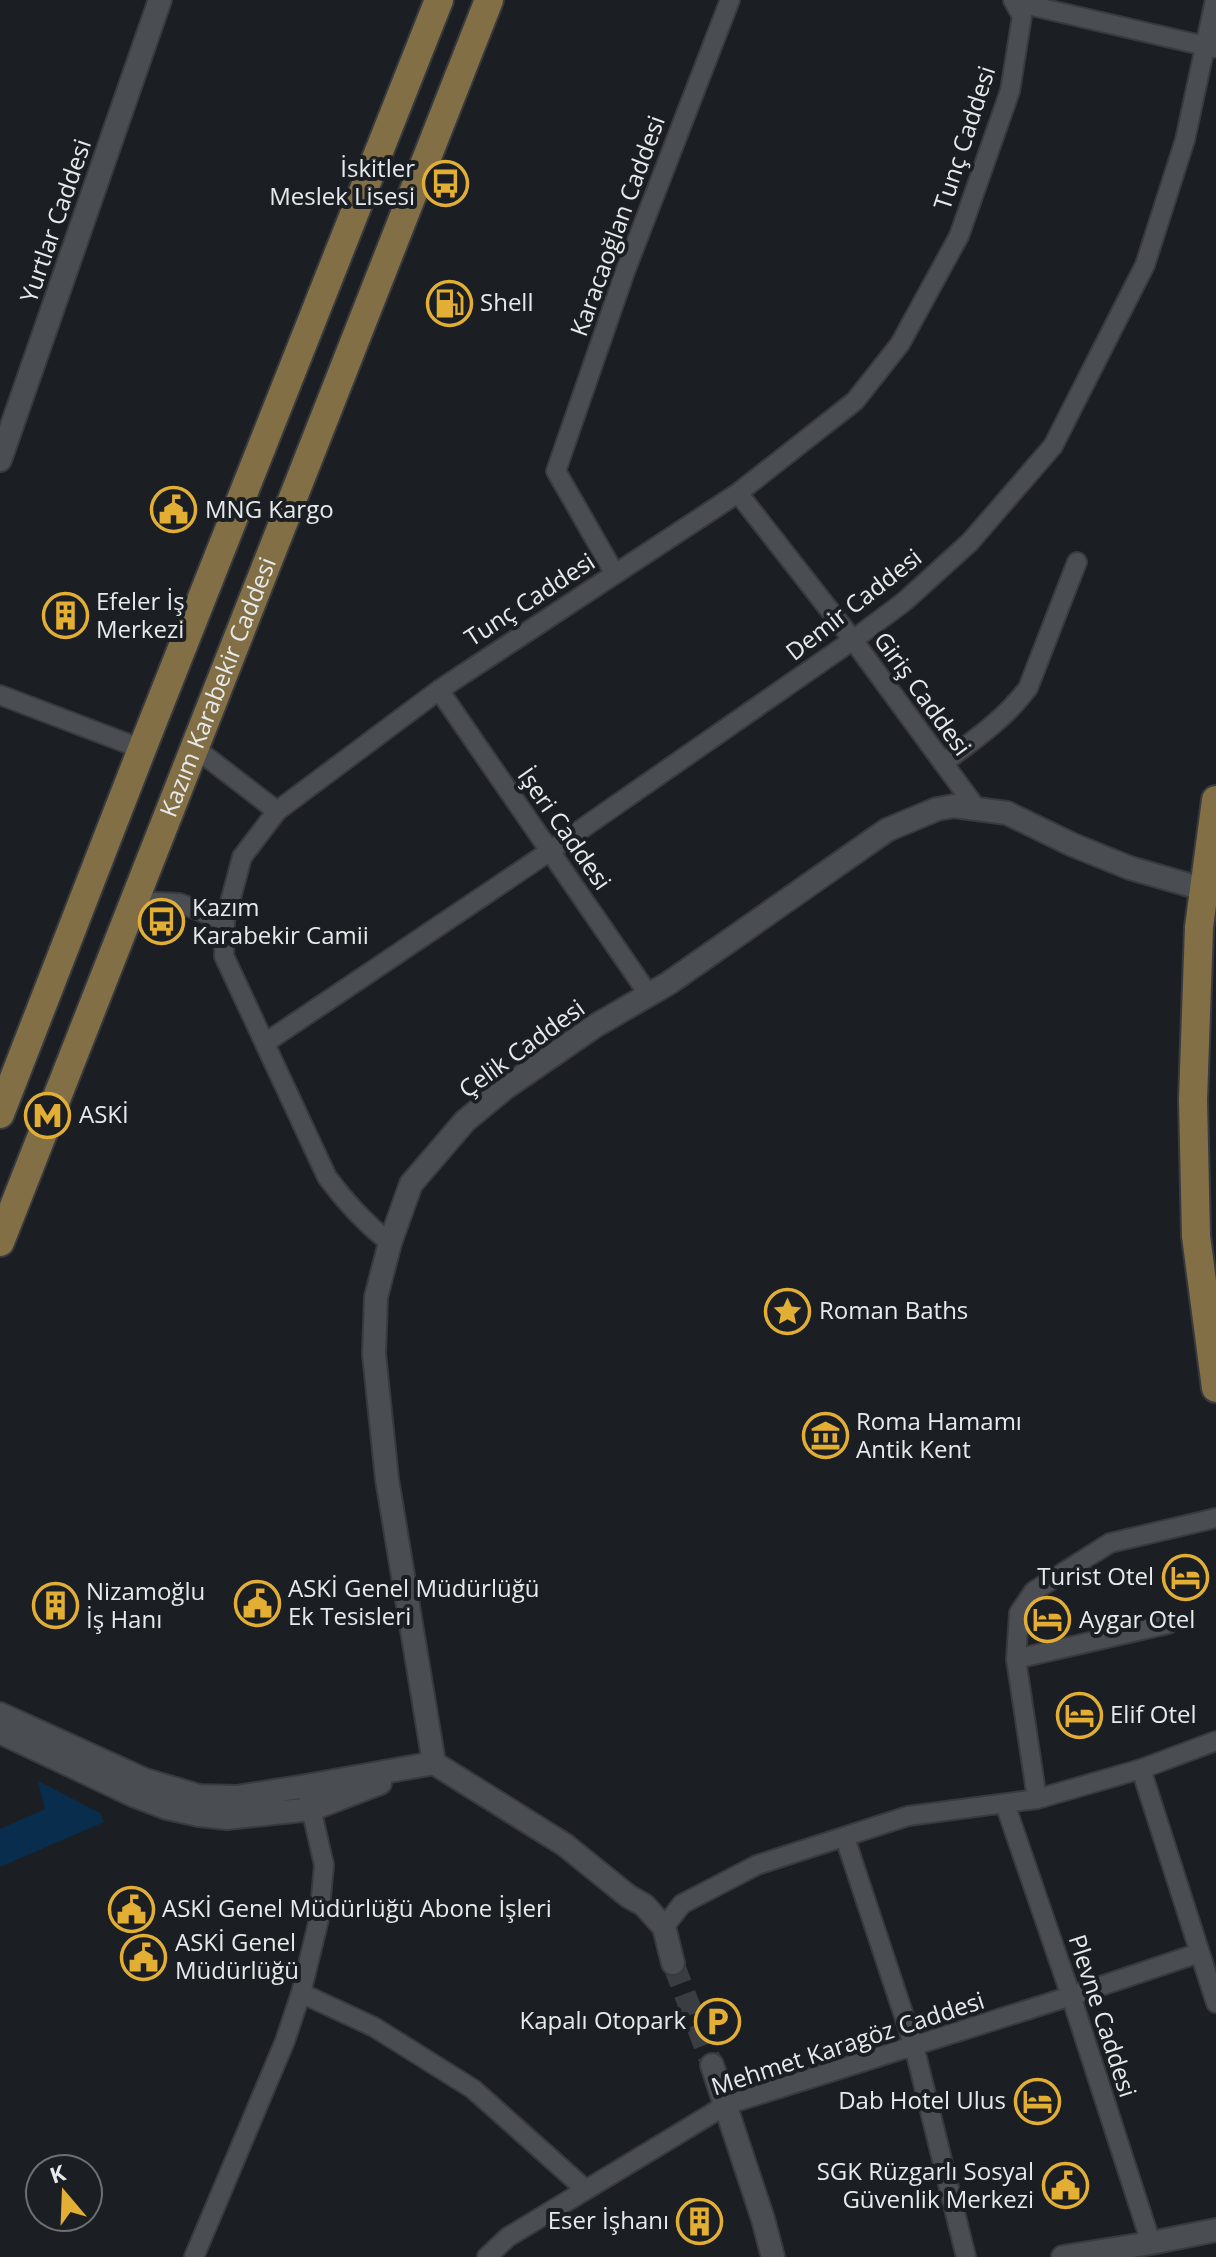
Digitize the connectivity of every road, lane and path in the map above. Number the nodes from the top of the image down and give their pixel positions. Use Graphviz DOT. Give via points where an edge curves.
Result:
graph roads {
  1 [pos="160,0"];
  2 [pos="439,0"];
  3 [pos="489,0"];
  4 [pos="730,0"];
  5 [pos="1215,0"];
  6 [pos="1014,1"];
  7 [pos="1210,47"];
  8 [pos="0,460"];
  9 [pos="738,493"];
  10 [pos="1077,562"];
  11 [pos="615,574"];
  12 [pos="853,640"];
  13 [pos="439,690"];
  14 [pos="0,695"];
  15 [pos="195,748"];
  16 [pos="142,749"];
  17 [pos="943,763"];
  18 [pos="1216,800"];
  19 [pos="977,809"];
  20 [pos="277,811"];
  21 [pos="550,851"];
  22 [pos="1203,889"];
  23 [pos="135,901"];
  24 [pos="225,921"];
  25 [pos="649,995"];
  26 [pos="265,1043"];
  27 [pos="0,1114"];
  28 [pos="0,1242"];
  29 [pos="390,1243"];
  30 [pos="1216,1388"];
  31 [pos="1216,1518"];
  32 [pos="1168,1624"];
  33 [pos="1016,1659"];
  34 [pos="0,1714"];
  35 [pos="0,1732"];
  36 [pos="1216,1741"];
  37 [pos="434,1763"];
  38 [pos="1141,1769"];
  39 [pos="306,1786"];
  40 [pos="1037,1799"];
  41 [pos="1005,1804"];
  42 [pos="312,1809"];
  43 [pos="845,1838"];
  44 [pos="664,1927"];
  45 [pos="1199,1953"];
  46 [pos="673,1963"];
  47 [pos="301,1993"];
  48 [pos="1071,1996"];
  49 [pos="1216,2003"];
  50 [pos="914,2046"];
  51 [pos="712,2065"];
  52 [pos="726,2105"];
  53 [pos="585,2189"];
  54 [pos="1216,2230"];
  55 [pos="1151,2243"];
  56 [pos="194,2257"];
  57 [pos="487,2257"];
  58 [pos="773,2257"];
  59 [pos="966,2257"];
  60 [pos="1063,2257"];
  1 -- 8 [label="street, Yurtlar Caddesi"];
  2 -- 16 [label="main road, Kazım Karabekir Caddesi"];
  3 -- 15 [label="main road, Kazım Karabekir Caddesi"];
  4 -- 11 [label="street, Karacaoğlan Caddesi" via="626,269 556,471"];
  5 -- 7 [label="street, Demir Caddesi"];
  6 -- 7 [label="street"];
  6 -- 9 [label="street, Tunç Caddesi" via="1022,16 1010,91 959,236 900,344 855,401"];
  7 -- 12 [label="street, Demir Caddesi" via="1145,265 1053,446 970,542"];
  9 -- 11 [label="street, Tunç Caddesi"];
  9 -- 12 [label="street, Giriş Caddesi"];
  10 -- 17 [label="street" via="1028,688 999,721"];
  11 -- 13 [label="street, Tunç Caddesi"];
  12 -- 17 [label="street, Giriş Caddesi"];
  12 -- 21 [label="street, Demir Caddesi"];
  13 -- 20 [label="street, Tunç Caddesi"];
  13 -- 21 [label="street, İşeri Caddesi"];
  14 -- 16 [label="street"];
  15 -- 20 [label="street"];
  15 -- 23 [label="main road, Kazım Karabekir Caddesi"];
  16 -- 27 [label="main road, Kazım Karabekir Caddesi"];
  17 -- 19 [label="street, Giriş Caddesi"];
  18 -- 22 [label="main road"];
  19 -- 22 [label="street, Çelik Caddesi" via="1007,813 1130,868"];
  19 -- 25 [label="street, Çelik Caddesi" via="937,809 887,830"];
  20 -- 24 [label="street, Tunç Caddesi" via="242,857"];
  21 -- 25 [label="street, İşeri Caddesi"];
  21 -- 26 [label="street, Demir Caddesi"];
  22 -- 30 [label="main road" via="1193,1100 1196,1236"];
  23 -- 24 [label="street" via="179,903"];
  23 -- 28 [label="main road, Kazım Karabekir Caddesi"];
  24 -- 26 [label="street, Tunç Caddesi" via="224,956"];
  25 -- 29 [label="street, Çelik Caddesi" via="595,1026 465,1121 411,1184"];
  26 -- 29 [label="street, Tunç Caddesi" via="327,1177 366,1224"];
  29 -- 37 [label="street, Çelik Caddesi" via="376,1297 374,1354 387,1479"];
  31 -- 33 [label="street" via="1110,1543 1034,1591 1019,1613"];
  32 -- 33 [label="street"];
  33 -- 40 [label="street"];
  34 -- 39 [label="street" via="145,1780 199,1796 237,1797"];
  35 -- 42 [label="street" via="167,1808 227,1818"];
  36 -- 38 [label="street"];
  37 -- 39 [label="street"];
  37 -- 42 [label="street"];
  37 -- 44 [label="street" via="565,1845 644,1905"];
  38 -- 40 [label="street"];
  38 -- 45 [label="street"];
  39 -- 42 [label="street"];
  40 -- 41 [label="street"];
  41 -- 43 [label="street" via="908,1816"];
  41 -- 48 [label="street, Plevne Caddesi"];
  42 -- 47 [label="street" via="324,1865 319,1919"];
  43 -- 44 [label="street" via="757,1865 682,1904"];
  43 -- 50 [label="street"];
  44 -- 46 [label="street"];
  45 -- 48 [label="street, Mehmet Karagöz Caddesi"];
  45 -- 49 [label="street"];
  47 -- 53 [label="street" via="374,2027 473,2089"];
  47 -- 56 [label="street"];
  48 -- 50 [label="street, Mehmet Karagöz Caddesi"];
  48 -- 55 [label="street, Plevne Caddesi"];
  50 -- 52 [label="street, Mehmet Karagöz Caddesi"];
  50 -- 59 [label="street"];
  51 -- 52 [label="street"];
  52 -- 53 [label="street, Mehmet Karagöz Caddesi"];
  52 -- 58 [label="street"];
  53 -- 57 [label="street, Mehmet Karagöz Caddesi" via="508,2237"];
  54 -- 55 [label="street"];
  55 -- 60 [label="street"];
}
